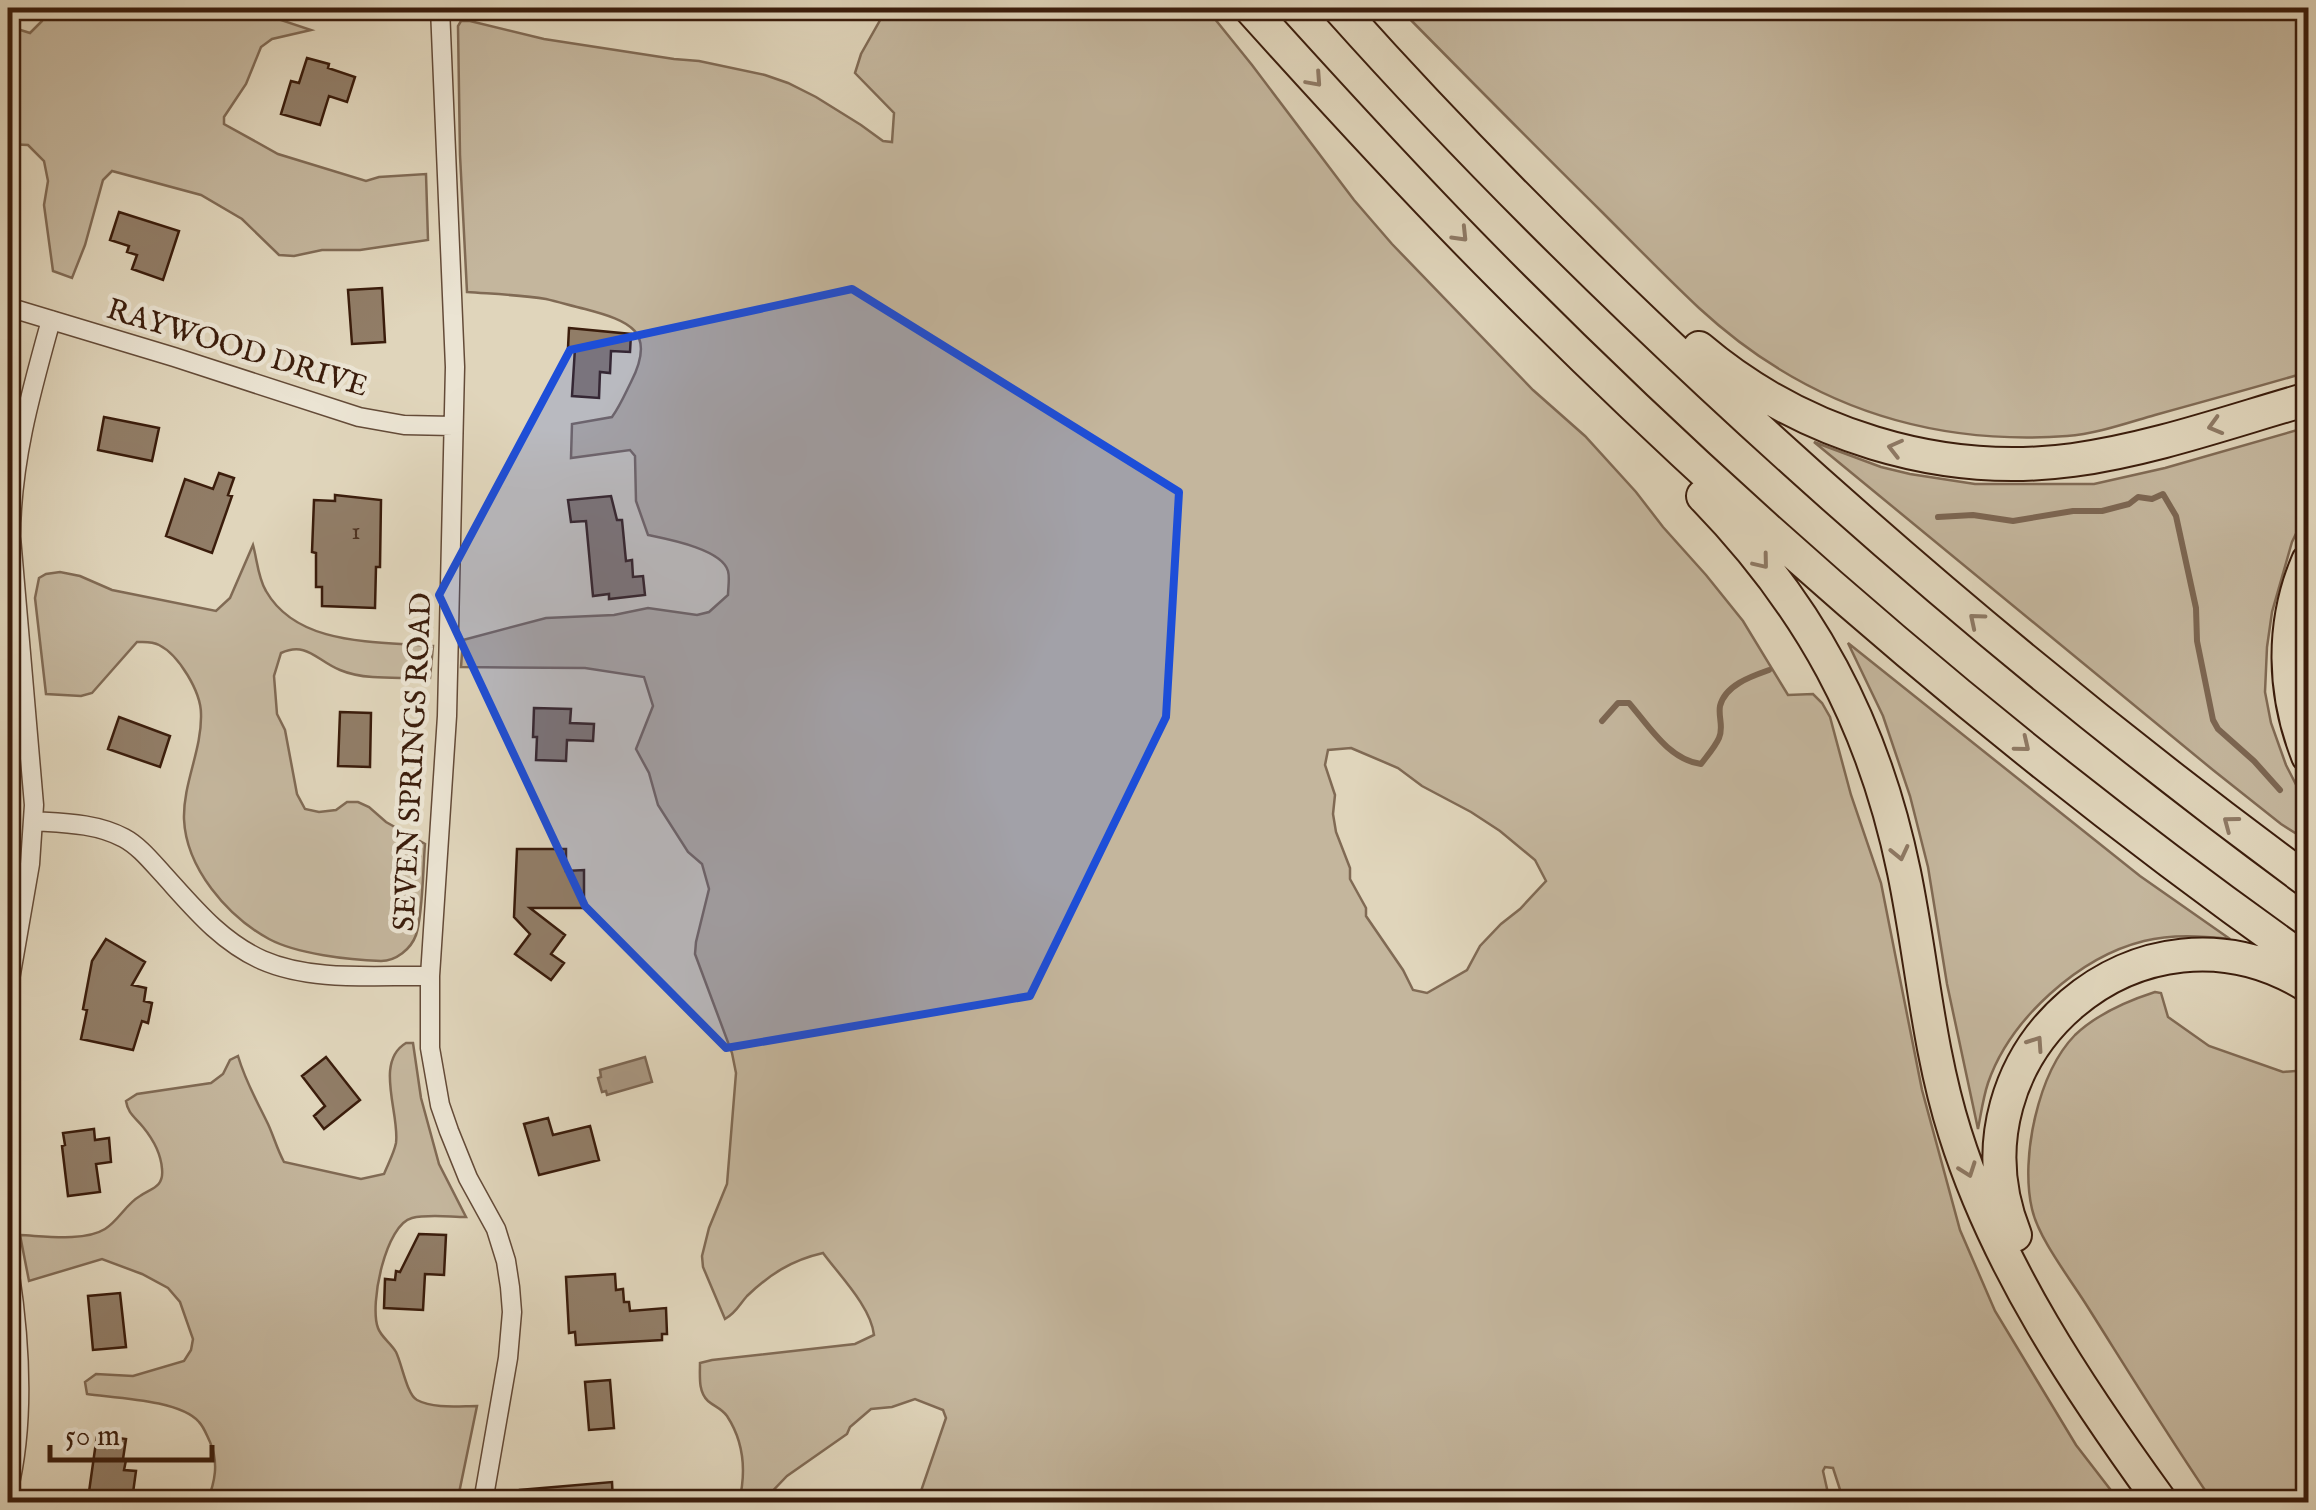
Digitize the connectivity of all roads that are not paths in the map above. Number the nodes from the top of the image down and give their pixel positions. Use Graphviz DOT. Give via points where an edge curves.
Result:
graph roads {
  1 [pos="440,8"];
  2 [pos="1250,8"];
  3 [pos="1339,8"];
  4 [pos="1463,142"];
  5 [pos="8,307"];
  6 [pos="51,320"];
  7 [pos="1558,332"];
  8 [pos="2308,399"];
  9 [pos="454,426"];
  10 [pos="2308,561"];
  11 [pos="2308,756"];
  12 [pos="33,821"];
  13 [pos="2308,881"];
  14 [pos="11,953"];
  15 [pos="2308,962"];
  16 [pos="430,976"];
  17 [pos="2308,986"];
  18 [pos="8,991"];
  19 [pos="8,1262"];
  20 [pos="8,1492"];
  21 [pos="483,1502"];
  22 [pos="2161,1502"];
  23 [pos="2180,1502"];
  1 -- 9 [label="street, SEVEN SPRINGS ROAD"];
  2 -- 7 [label="highway, one-way"];
  3 -- 4 [label="highway"];
  8 -- 4 [label="highway, one-way" via="2134,448 2049,462 1958,461 1846,434 1726,370 1591,246"];
  13 -- 4 [label="highway, one-way" via="2098,722 1860,521 1644,322"];
  5 -- 6 [label="street, RAYWOOD DRIVE"];
  6 -- 9 [label="street, RAYWOOD DRIVE" via="359,417"];
  6 -- 12 [label="street" via="26,413 11,508"];
  7 -- 15 [label="highway, one-way" via="1908,650 2085,795"];
  7 -- 22 [label="highway, one-way" via="1597,385 1770,572 1846,695 1895,831 1931,1031 1969,1174 2030,1300"];
  9 -- 16 [label="street, SEVEN SPRINGS ROAD" via="447,716"];
  10 -- 11 [label="highway" via="2288,658 2291,700"];
  12 -- 14 [label="street"];
  12 -- 16 [label="street" via="94,827 127,839 219,934 272,964 326,974"];
  14 -- 18 [label="street"];
  16 -- 21 [label="street, SEVEN SPRINGS ROAD" via="430,1048 440,1104 496,1229 510,1287 508,1358"];
  23 -- 17 [label="highway, one-way" via="2087,1366 2013,1232 1999,1172 2006,1108 2021,1066 2062,1010 2146,963 2216,956 2258,963"];
  19 -- 20 [label="street" via="18,1414"];
}
